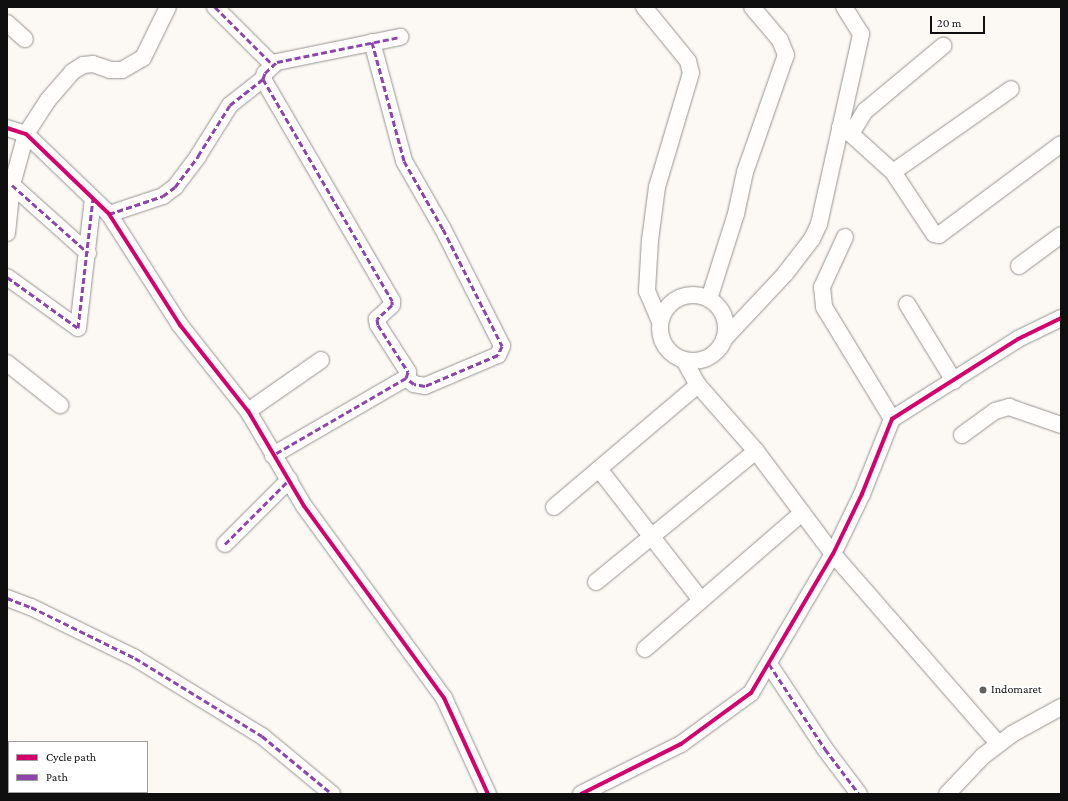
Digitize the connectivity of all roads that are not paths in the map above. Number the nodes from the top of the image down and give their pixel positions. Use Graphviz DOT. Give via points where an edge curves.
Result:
graph roads {
  1 [pos="168,7"];
  2 [pos="215,7"];
  3 [pos="644,7"];
  4 [pos="752,7"];
  5 [pos="844,7"];
  6 [pos="7,24"];
  7 [pos="400,37"];
  8 [pos="25,39"];
  9 [pos="372,42"];
  10 [pos="943,46"];
  11 [pos="273,65"];
  12 [pos="263,79"];
  13 [pos="1011,89"];
  14 [pos="17,130"];
  15 [pos="846,130"];
  16 [pos="1061,144"];
  17 [pos="893,172"];
  18 [pos="12,185"];
  19 [pos="93,199"];
  20 [pos="109,214"];
  21 [pos="7,233"];
  22 [pos="1061,235"];
  23 [pos="845,237"];
  24 [pos="88,253"];
  25 [pos="1019,266"];
  26 [pos="7,277"];
  27 [pos="709,299"];
  28 [pos="907,304"];
  29 [pos="1061,318"];
  30 [pos="660,321"];
  31 [pos="724,339"];
  32 [pos="321,360"];
  33 [pos="684,360"];
  34 [pos="7,363"];
  35 [pos="406,378"];
  36 [pos="954,380"];
  37 [pos="698,385"];
  38 [pos="60,405"];
  39 [pos="248,411"];
  40 [pos="892,419"];
  41 [pos="1061,425"];
  42 [pos="962,435"];
  43 [pos="756,451"];
  44 [pos="273,455"];
  45 [pos="599,469"];
  46 [pos="288,480"];
  47 [pos="554,507"];
  48 [pos="802,513"];
  49 [pos="651,536"];
  50 [pos="225,544"];
  51 [pos="833,554"];
  52 [pos="596,582"];
  53 [pos="7,598"];
  54 [pos="701,600"];
  55 [pos="645,649"];
  56 [pos="769,664"];
  57 [pos="1061,707"];
  58 [pos="999,744"];
  59 [pos="332,794"];
  60 [pos="488,794"];
  61 [pos="581,794"];
  62 [pos="859,794"];
  63 [pos="947,794"];
  1 -- 14 [label="street" via="143,58 122,70 110,70 93,64 83,65 72,72"];
  2 -- 11 [label="street"];
  3 -- 30 [label="street" via="688,61 691,73 657,187 651,233 647,291"];
  4 -- 27 [label="street" via="780,40 786,55 745,172 736,214"];
  5 -- 15 [label="street" via="861,34"];
  6 -- 8 [label="street"];
  7 -- 9 [label="street"];
  9 -- 11 [label="street" via="277,62"];
  9 -- 35 [label="street" via="404,161 443,229 502,346 498,355 425,386 414,384"];
  10 -- 15 [label="street"];
  11 -- 12 [label="street"];
  12 -- 20 [label="street" via="230,105 175,187 162,196"];
  12 -- 35 [label="street" via="392,301 392,305 378,319 378,325 405,365 408,372"];
  13 -- 17 [label="street"];
  14 -- 18 [label="street"];
  14 -- 19 [label="street"];
  15 -- 17 [label="street"];
  15 -- 31 [label="street" via="819,224 812,239 785,274"];
  16 -- 17 [label="street" via="939,235 934,234"];
  18 -- 21 [label="street"];
  18 -- 24 [label="street"];
  19 -- 20 [label="street"];
  19 -- 24 [label="street"];
  20 -- 39 [label="street" via="180,325"];
  22 -- 25 [label="street"];
  23 -- 40 [label="street" via="822,287 824,307"];
  24 -- 26 [label="street" via="78,328"];
  27 -- 30 [label="street" via="694,294 679,298 667,307"];
  27 -- 31 [label="street" via="724,316"];
  28 -- 36 [label="street"];
  29 -- 36 [label="street" via="1018,339"];
  30 -- 33 [label="street" via="665,345 670,352"];
  31 -- 33 [label="street" via="717,351 705,359"];
  32 -- 39 [label="street"];
  33 -- 37 [label="street"];
  34 -- 38 [label="street"];
  35 -- 44 [label="street"];
  36 -- 40 [label="street"];
  37 -- 43 [label="street"];
  37 -- 45 [label="street"];
  39 -- 44 [label="street"];
  40 -- 51 [label="street" via="862,494"];
  41 -- 42 [label="street" via="1009,407 996,411"];
  43 -- 48 [label="street"];
  43 -- 49 [label="street"];
  44 -- 46 [label="street"];
  45 -- 47 [label="street"];
  45 -- 49 [label="street"];
  46 -- 50 [label="street"];
  46 -- 60 [label="street" via="304,506 444,698"];
  48 -- 51 [label="street"];
  48 -- 54 [label="street"];
  49 -- 52 [label="street"];
  49 -- 54 [label="street"];
  51 -- 56 [label="street"];
  51 -- 58 [label="street"];
  53 -- 59 [label="street" via="136,658 262,736"];
  54 -- 55 [label="street"];
  56 -- 61 [label="street" via="750,693 681,744"];
  56 -- 62 [label="street" via="825,749"];
  57 -- 58 [label="street"];
  58 -- 63 [label="street" via="983,756"];
}
